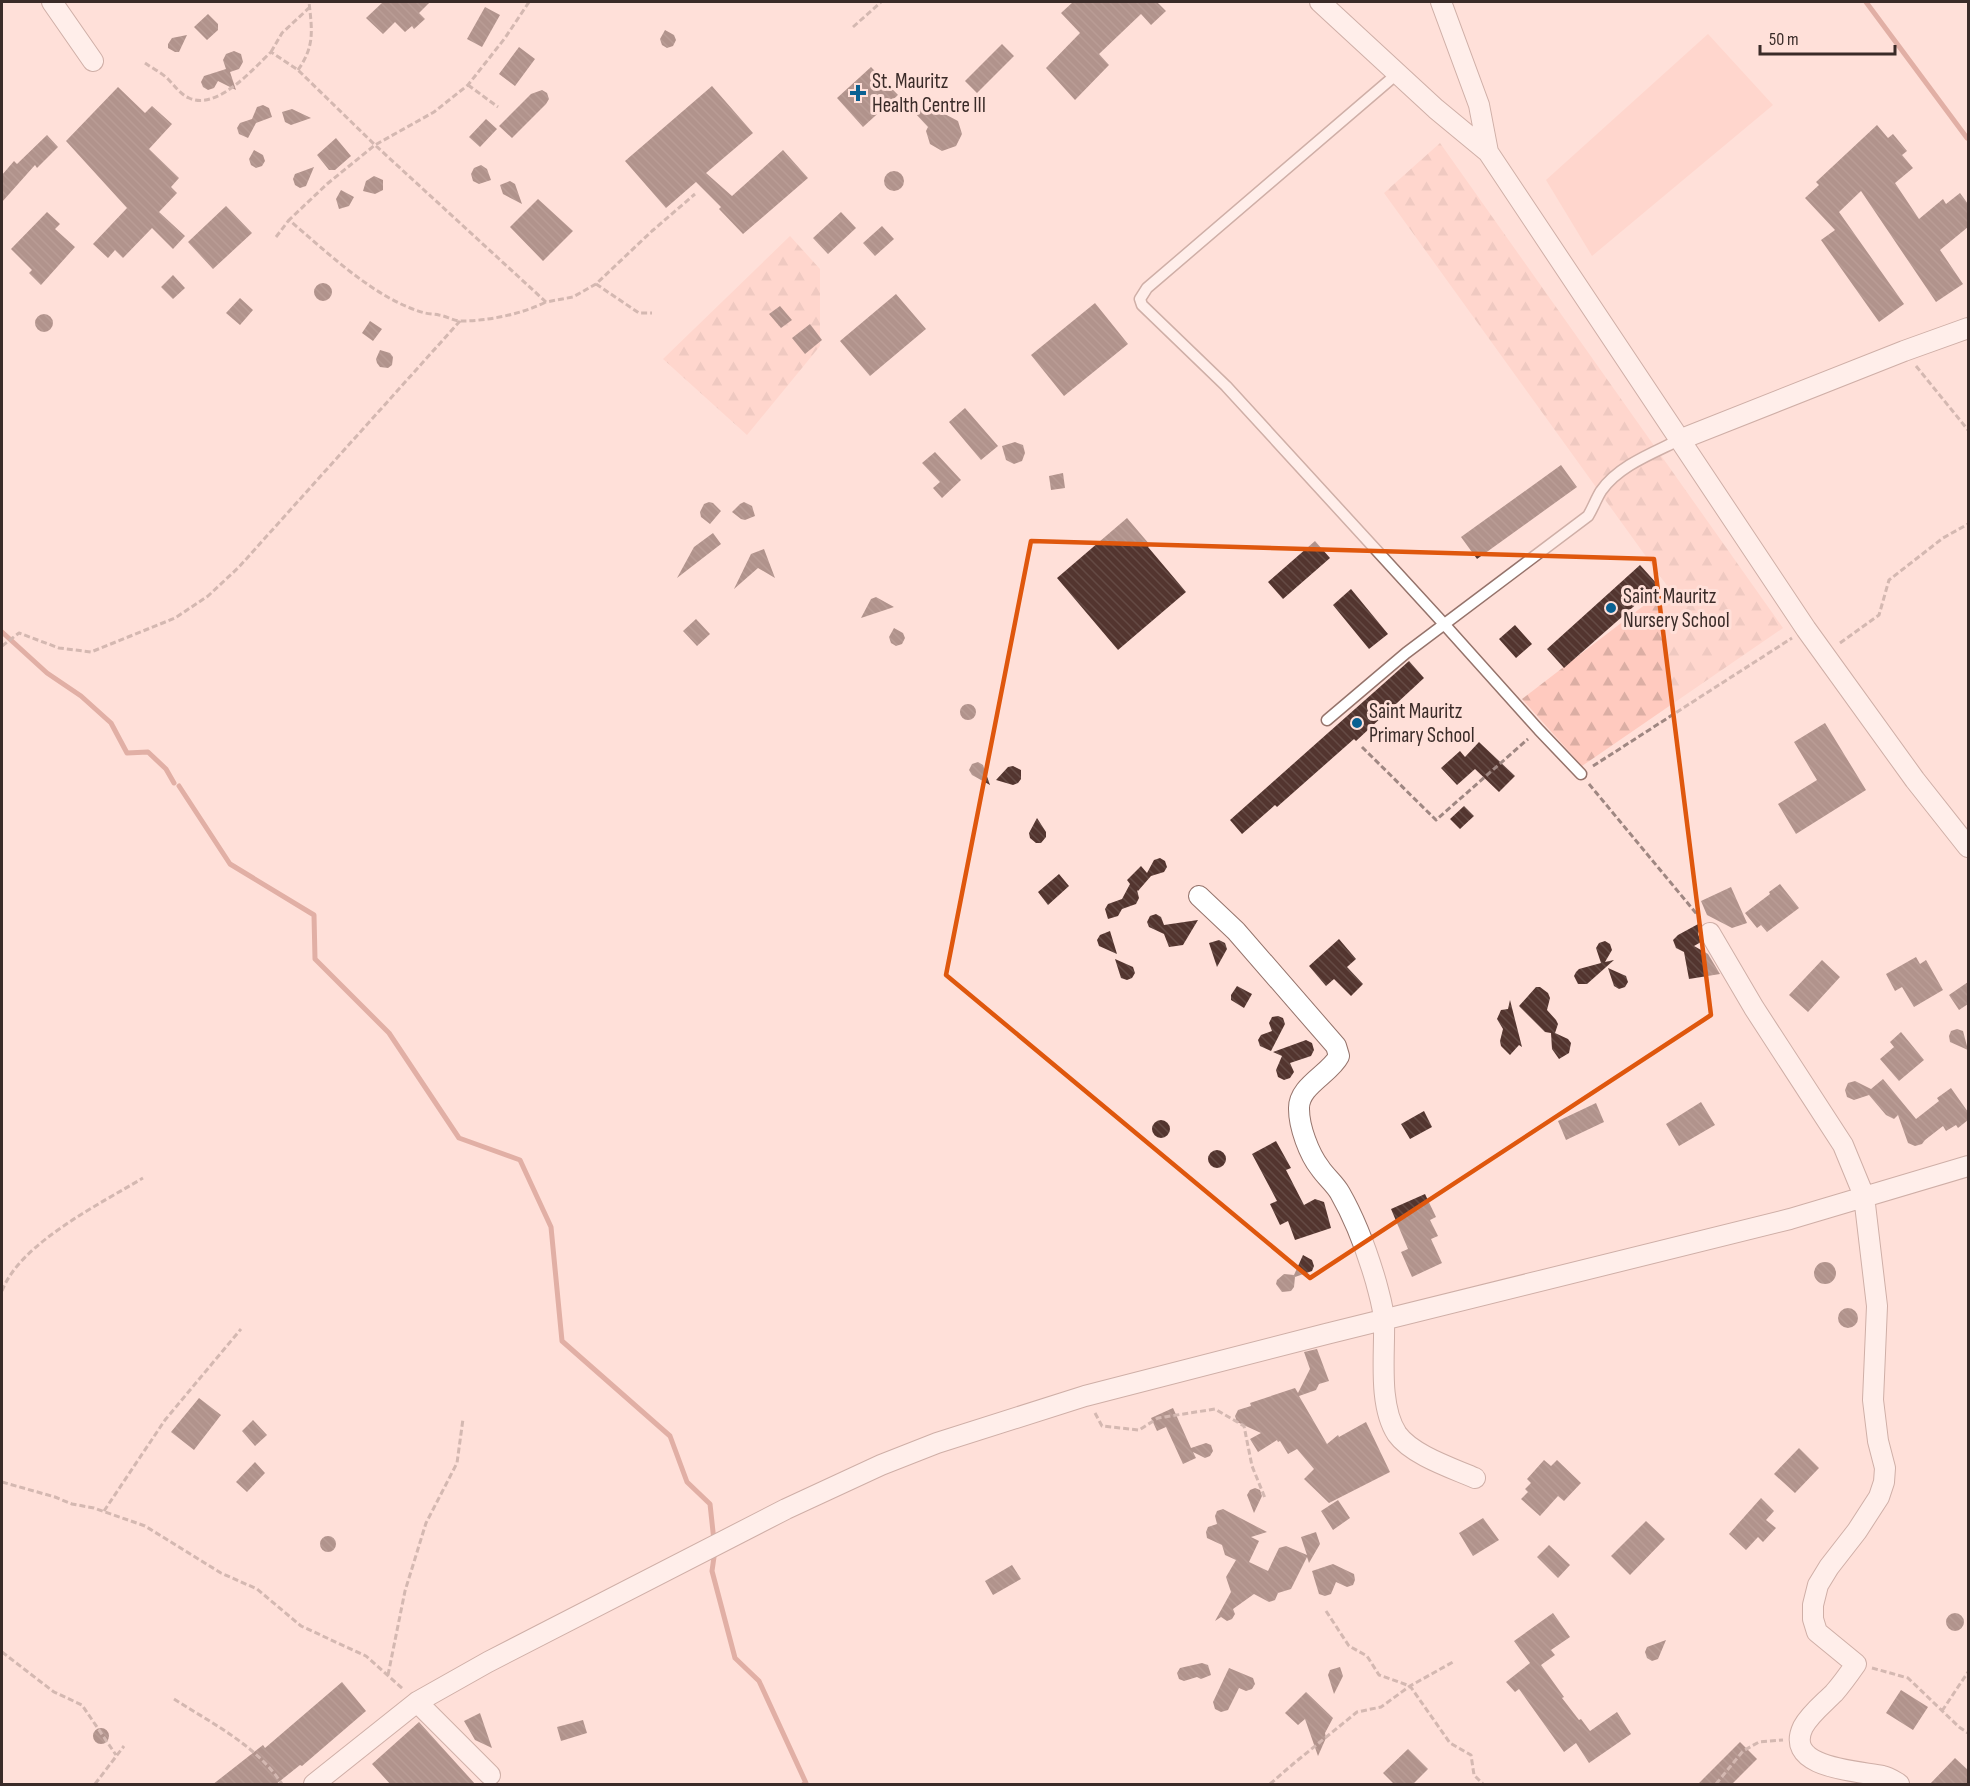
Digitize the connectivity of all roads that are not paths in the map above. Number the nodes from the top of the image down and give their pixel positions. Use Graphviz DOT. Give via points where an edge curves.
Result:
graph roads {
  1 [pos="52,2"];
  2 [pos="1320,2"];
  3 [pos="1441,2"];
  4 [pos="93,61"];
  5 [pos="1398,72"];
  6 [pos="1488,152"];
  7 [pos="1968,328"];
  8 [pos="1679,440"];
  9 [pos="1444,624"];
  10 [pos="1327,720"];
  11 [pos="1581,774"];
  12 [pos="1968,847"];
  13 [pos="1199,896"];
  14 [pos="1710,933"];
  15 [pos="1968,1166"];
  16 [pos="1864,1196"];
  17 [pos="1384,1320"];
  18 [pos="1475,1478"];
  19 [pos="417,1702"];
  20 [pos="490,1775"];
  21 [pos="314,1785"];
  22 [pos="1899,1785"];
  1 -- 4 [label="street"];
  2 -- 5 [label="street"];
  3 -- 6 [label="street" via="1479,105"];
  5 -- 6 [label="street" via="1462,133"];
  5 -- 9 [label="lane" via="1147,288 1140,299 1226,386"];
  6 -- 8 [label="street"];
  7 -- 8 [label="street"];
  8 -- 9 [label="lane" via="1616,476 1601,491 1588,516"];
  8 -- 12 [label="street" via="1824,655"];
  9 -- 10 [label="lane"];
  9 -- 11 [label="lane"];
  13 -- 17 [label="street" via="1236,931 1336,1046 1339,1056 1335,1064 1304,1093 1298,1106 1300,1118 1318,1166 1339,1191 1361,1234"];
  14 -- 16 [label="street" via="1843,1144"];
  15 -- 16 [label="street"];
  16 -- 17 [label="street" via="1779,1222"];
  16 -- 22 [label="street" via="1876,1305 1874,1400 1884,1482 1879,1497 1818,1585 1813,1605 1817,1632 1856,1664 1807,1722 1799,1739 1806,1755 1817,1762 1885,1776"];
  17 -- 18 [label="street" via="1382,1371 1395,1431 1403,1442 1437,1462"];
  17 -- 19 [label="street" via="1085,1396 937,1443 777,1514"];
  19 -- 20 [label="street"];
  19 -- 21 [label="street"];
}
